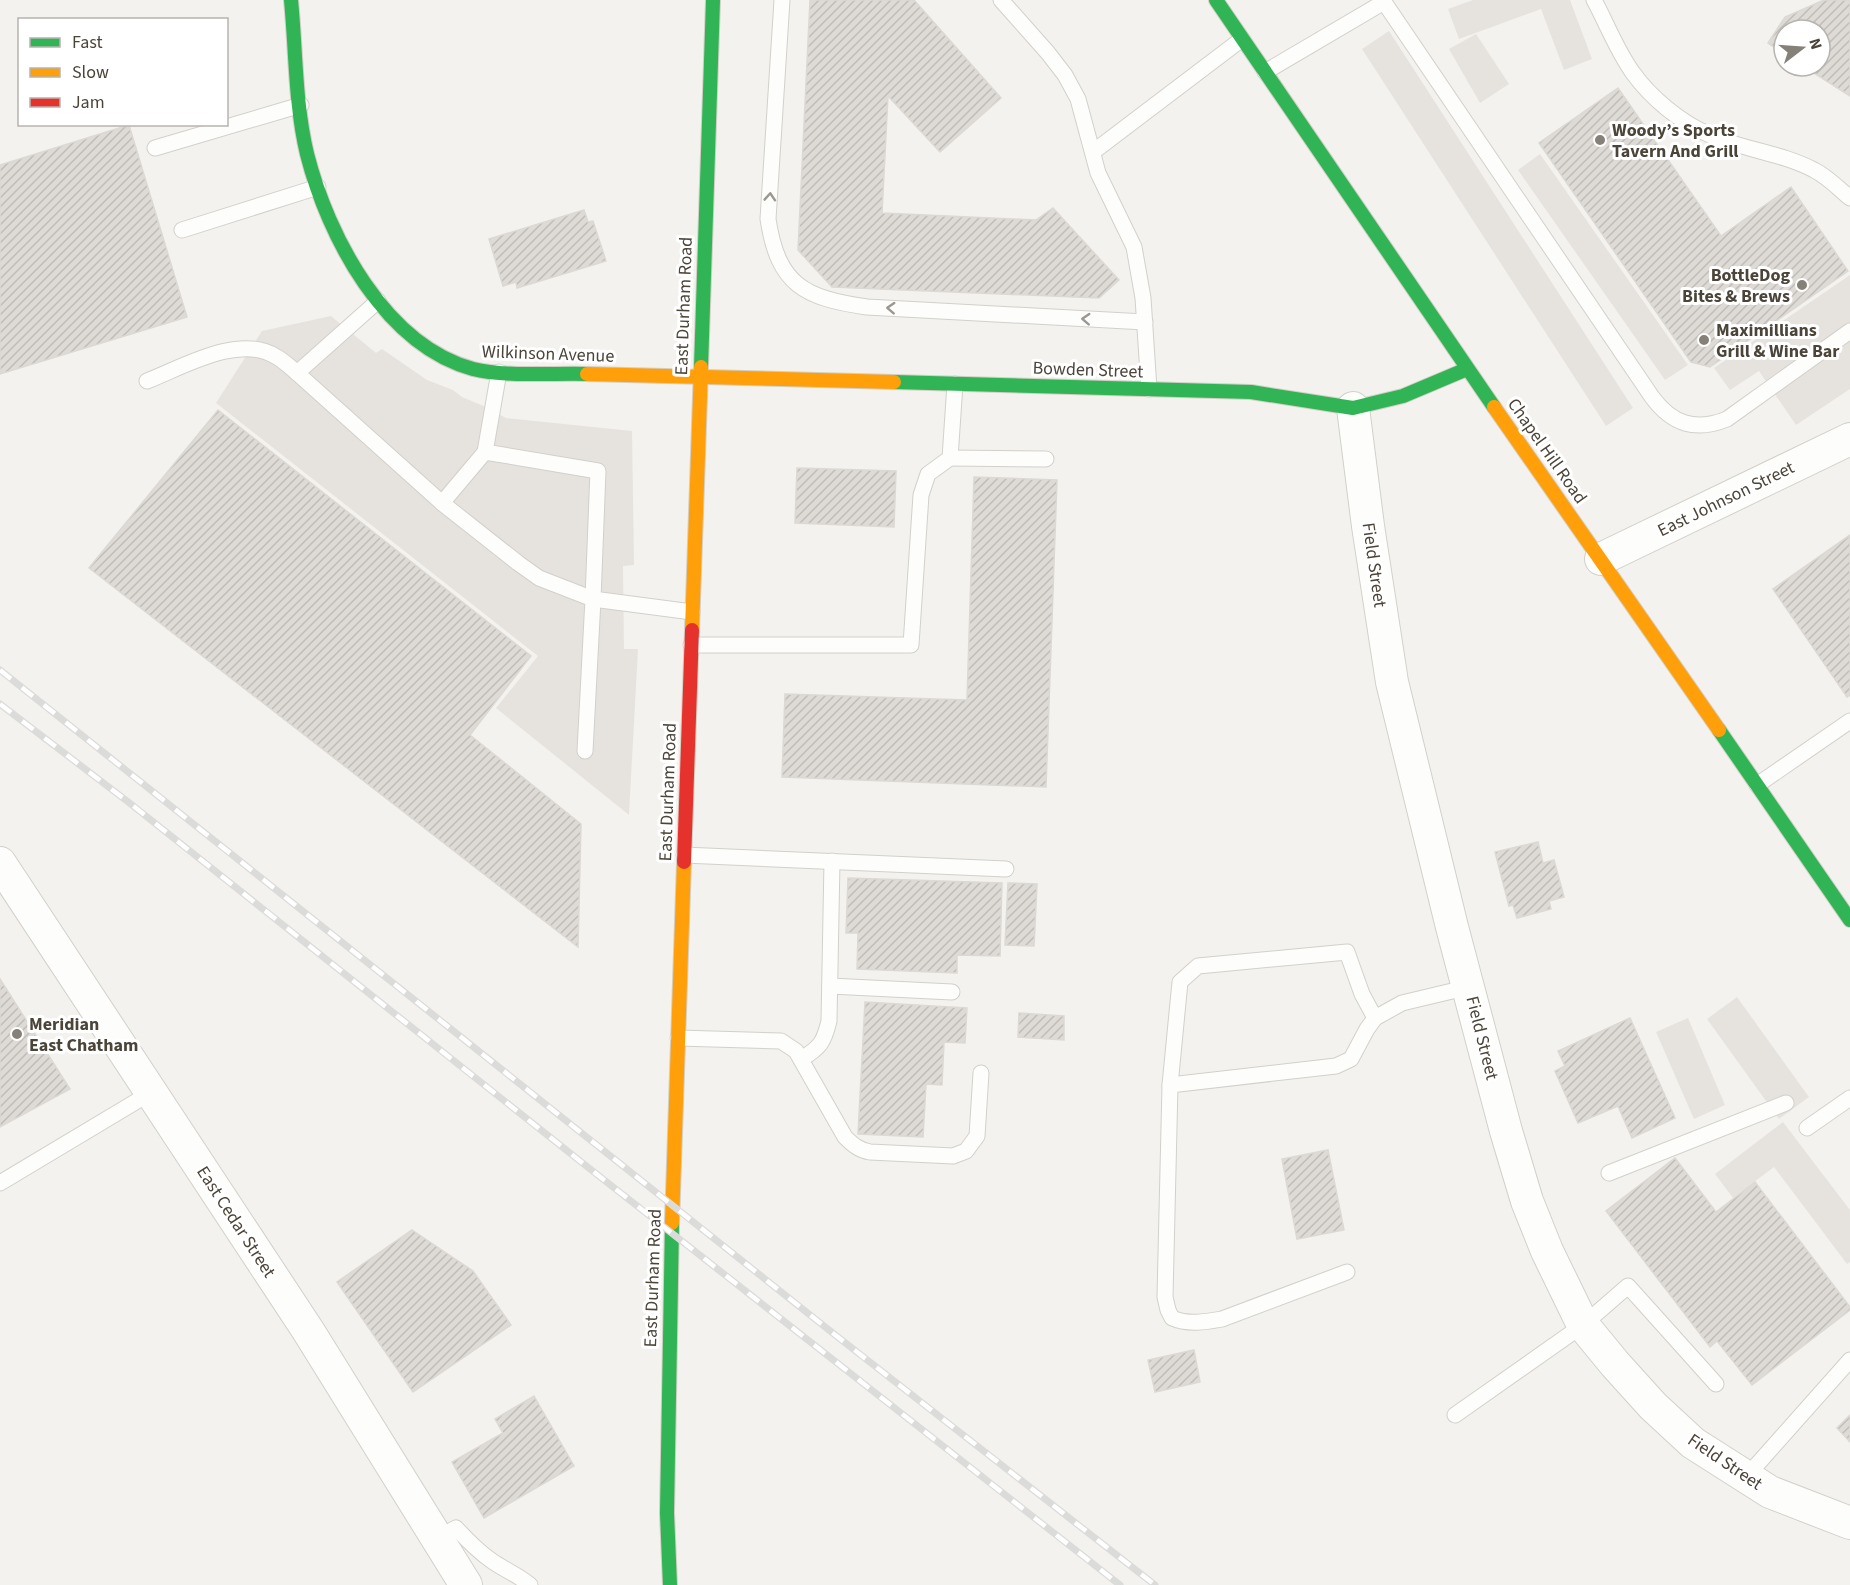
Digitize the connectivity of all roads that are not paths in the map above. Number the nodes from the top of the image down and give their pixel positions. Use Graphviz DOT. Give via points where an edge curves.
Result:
graph roads {
  1 [pos="291,0"];
  2 [pos="713,0"];
  3 [pos="783,0"];
  4 [pos="1001,0"];
  5 [pos="1216,0"];
  6 [pos="1594,0"];
  7 [pos="1385,1"];
  8 [pos="1242,39"];
  9 [pos="1265,72"];
  10 [pos="301,105"];
  11 [pos="155,148"];
  12 [pos="1093,152"];
  13 [pos="318,187"];
  14 [pos="1850,198"];
  15 [pos="182,230"];
  16 [pos="378,301"];
  17 [pos="1144,322"];
  18 [pos="1850,332"];
  19 [pos="1467,369"];
  20 [pos="500,372"];
  21 [pos="297,373"];
  22 [pos="699,376"];
  23 [pos="147,381"];
  24 [pos="955,384"];
  25 [pos="1149,389"];
  26 [pos="1353,408"];
  27 [pos="1850,439"];
  28 [pos="485,452"];
  29 [pos="950,458"];
  30 [pos="1046,459"];
  31 [pos="442,503"];
  32 [pos="1601,559"];
  33 [pos="593,599"];
  34 [pos="692,612"];
  35 [pos="690,645"];
  36 [pos="1850,721"];
  37 [pos="585,751"];
  38 [pos="1757,785"];
  39 [pos="684,855"];
  40 [pos="832,861"];
  41 [pos="0,863"];
  42 [pos="1006,869"];
  43 [pos="1850,920"];
  44 [pos="830,986"];
  45 [pos="1469,987"];
  46 [pos="952,992"];
  47 [pos="1376,1018"];
  48 [pos="678,1038"];
  49 [pos="801,1059"];
  50 [pos="981,1073"];
  51 [pos="1170,1085"];
  52 [pos="152,1092"];
  53 [pos="1850,1098"];
  54 [pos="1786,1103"];
  55 [pos="1807,1128"];
  56 [pos="1609,1173"];
  57 [pos="0,1183"];
  58 [pos="1347,1272"];
  59 [pos="1583,1325"];
  60 [pos="1850,1360"];
  61 [pos="1716,1384"];
  62 [pos="1455,1414"];
  63 [pos="1746,1477"];
  64 [pos="1850,1523"];
  65 [pos="437,1538"];
  66 [pos="466,1585"];
  67 [pos="530,1585"];
  68 [pos="670,1585"];
  1 -- 10 [label="street, Wilkinson Avenue"];
  2 -- 22 [label="street, East Durham Road"];
  17 -- 3 [label="lane, one-way" via="867,307 832,302 806,292 792,280 778,260 768,219"];
  4 -- 12 [label="lane" via="1065,75 1078,99"];
  5 -- 8 [label="street, Chapel Hill Road"];
  6 -- 14 [label="lane" via="1632,72 1677,116 1710,135 1812,169"];
  7 -- 9 [label="lane"];
  7 -- 18 [label="lane" via="1662,410 1679,422 1692,425 1727,419"];
  8 -- 9 [label="street, Chapel Hill Road"];
  8 -- 12 [label="lane"];
  9 -- 19 [label="street, Chapel Hill Road"];
  10 -- 11 [label="lane"];
  10 -- 13 [label="street, Wilkinson Avenue" via="307,153"];
  12 -- 17 [label="lane" via="1098,173 1134,248 1141,277"];
  13 -- 15 [label="lane"];
  13 -- 16 [label="street, Wilkinson Avenue" via="345,253"];
  16 -- 20 [label="street, Wilkinson Avenue" via="420,343 471,368"];
  16 -- 21 [label="lane"];
  17 -- 25 [label="lane"];
  19 -- 26 [label="street, Bowden Street" via="1403,396"];
  19 -- 32 [label="street, Chapel Hill Road"];
  20 -- 22 [label="street, Wilkinson Avenue"];
  20 -- 28 [label="lane"];
  21 -- 23 [label="lane" via="275,355 242,348 226,350"];
  21 -- 31 [label="lane"];
  22 -- 24 [label="street, Bowden Street"];
  22 -- 34 [label="street, East Durham Road"];
  24 -- 25 [label="street, Bowden Street"];
  24 -- 29 [label="lane"];
  25 -- 26 [label="street, Bowden Street" via="1251,392"];
  26 -- 45 [label="street, Field Street" via="1392,682"];
  27 -- 32 [label="street, East Johnson Street"];
  28 -- 31 [label="lane"];
  28 -- 33 [label="lane" via="598,471"];
  29 -- 30 [label="lane"];
  29 -- 35 [label="lane" via="928,474 921,495 911,645"];
  31 -- 33 [label="lane" via="539,578"];
  32 -- 38 [label="street, Chapel Hill Road"];
  33 -- 34 [label="lane"];
  33 -- 37 [label="lane"];
  34 -- 35 [label="street, East Durham Road"];
  35 -- 39 [label="street, East Durham Road"];
  36 -- 38 [label="lane"];
  38 -- 43 [label="street, Chapel Hill Road"];
  39 -- 40 [label="lane"];
  39 -- 48 [label="street, East Durham Road"];
  40 -- 42 [label="lane"];
  40 -- 44 [label="lane"];
  41 -- 52 [label="street, East Cedar Street"];
  44 -- 46 [label="lane"];
  44 -- 49 [label="lane" via="825,1035 816,1050"];
  45 -- 47 [label="lane" via="1402,1003"];
  45 -- 59 [label="street, Field Street" via="1527,1201"];
  47 -- 51 [label="lane" via="1351,1059 1336,1066"];
  47 -- 51 [label="lane" via="1362,994 1347,952 1198,966 1180,982"];
  48 -- 49 [label="lane" via="781,1041"];
  48 -- 68 [label="street, East Durham Road" via="670,1272"];
  49 -- 50 [label="lane" via="845,1137 870,1152 952,1156 966,1151 977,1136"];
  51 -- 58 [label="lane" via="1165,1297 1172,1318 1222,1320"];
  52 -- 57 [label="lane"];
  52 -- 65 [label="street, East Cedar Street" via="309,1332"];
  53 -- 55 [label="lane"];
  54 -- 56 [label="lane"];
  59 -- 61 [label="lane" via="1628,1286"];
  59 -- 62 [label="lane"];
  59 -- 63 [label="street, Field Street" via="1622,1372 1685,1436"];
  60 -- 63 [label="lane"];
  63 -- 64 [label="street, Field Street" via="1797,1504"];
  65 -- 66 [label="street, East Cedar Street"];
  65 -- 67 [label="lane" via="456,1528 492,1561"];
}
